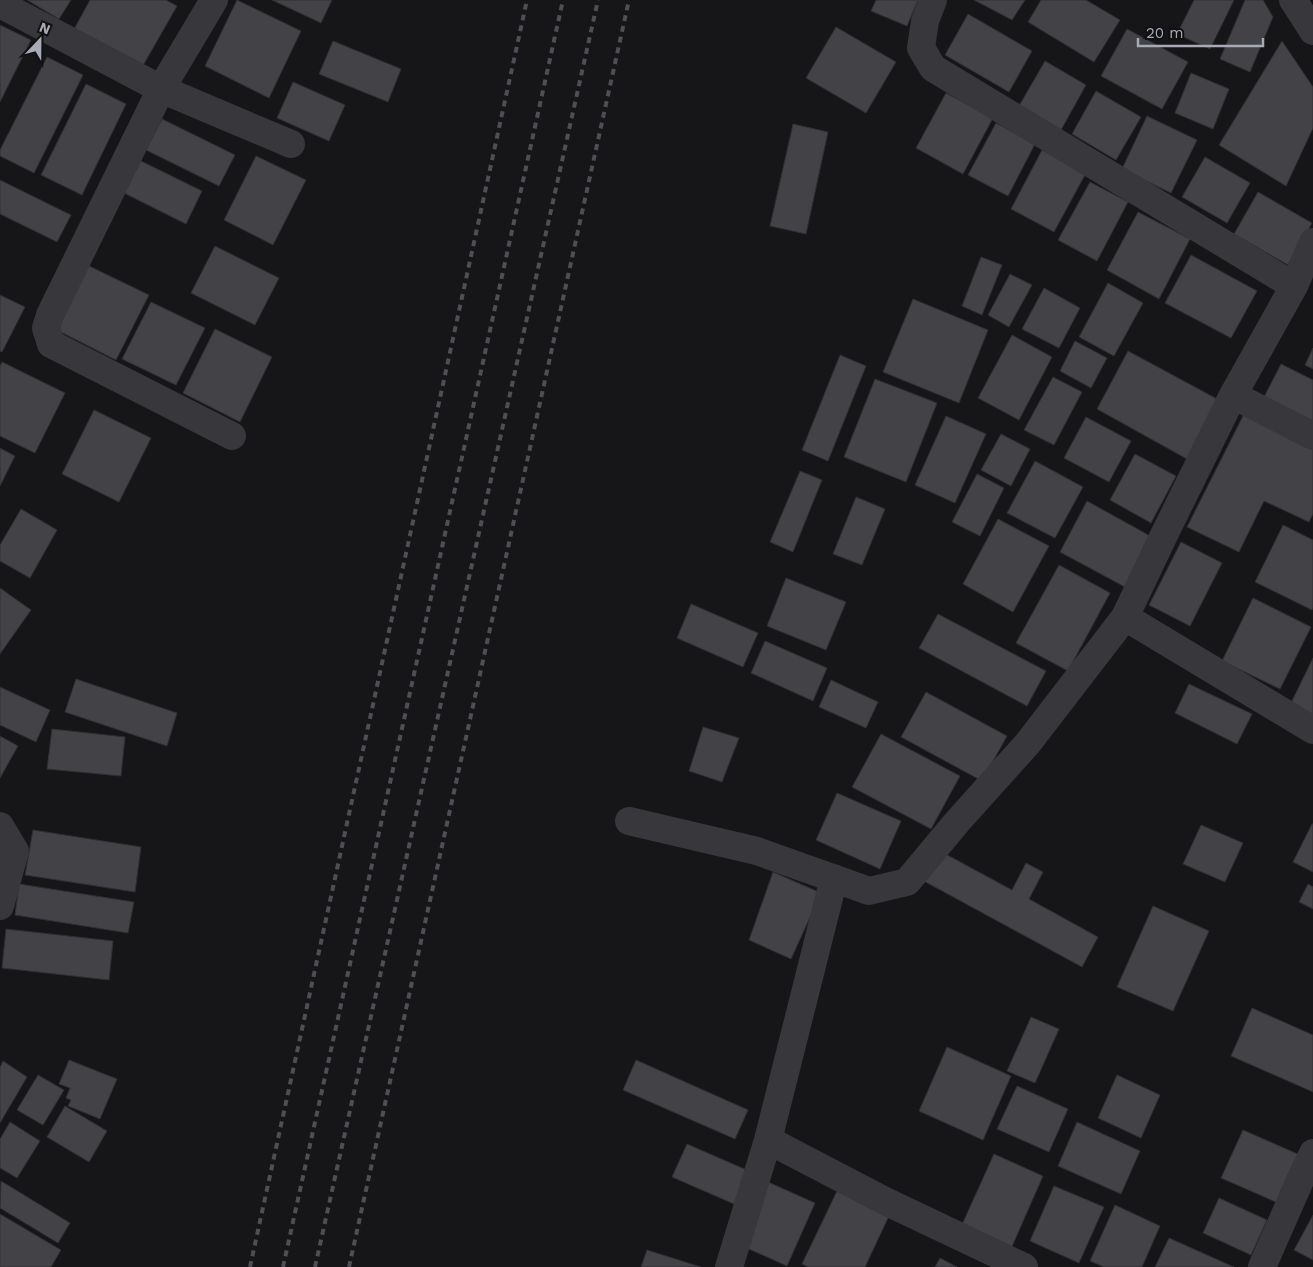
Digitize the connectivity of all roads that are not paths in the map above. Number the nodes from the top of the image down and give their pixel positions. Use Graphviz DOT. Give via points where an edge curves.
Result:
graph roads {
  1 [pos="214,0"];
  2 [pos="933,0"];
  3 [pos="1293,0"];
  4 [pos="0,4"];
  5 [pos="1313,31"];
  6 [pos="161,89"];
  7 [pos="291,144"];
  8 [pos="1313,242"];
  9 [pos="1294,286"];
  10 [pos="1233,395"];
  11 [pos="232,436"];
  12 [pos="1313,436"];
  13 [pos="1125,617"];
  14 [pos="1313,730"];
  15 [pos="629,821"];
  16 [pos="0,826"];
  17 [pos="834,878"];
  18 [pos="0,906"];
  19 [pos="768,1140"];
  20 [pos="1313,1153"];
  21 [pos="729,1267"];
  22 [pos="1024,1267"];
  23 [pos="1262,1267"];
  1 -- 6 [label="street"];
  2 -- 9 [label="street" via="924,20 921,48 933,68"];
  3 -- 5 [label="street"];
  4 -- 6 [label="street"];
  6 -- 7 [label="street"];
  6 -- 11 [label="street" via="46,328 51,344"];
  8 -- 9 [label="street"];
  9 -- 10 [label="street"];
  10 -- 12 [label="street"];
  10 -- 13 [label="street"];
  13 -- 14 [label="street"];
  13 -- 17 [label="street" via="1028,743 907,882 869,892"];
  15 -- 17 [label="street" via="757,851"];
  16 -- 18 [label="street" via="15,851"];
  17 -- 19 [label="street"];
  19 -- 21 [label="street"];
  19 -- 22 [label="street" via="885,1201"];
  20 -- 23 [label="street"];
}
